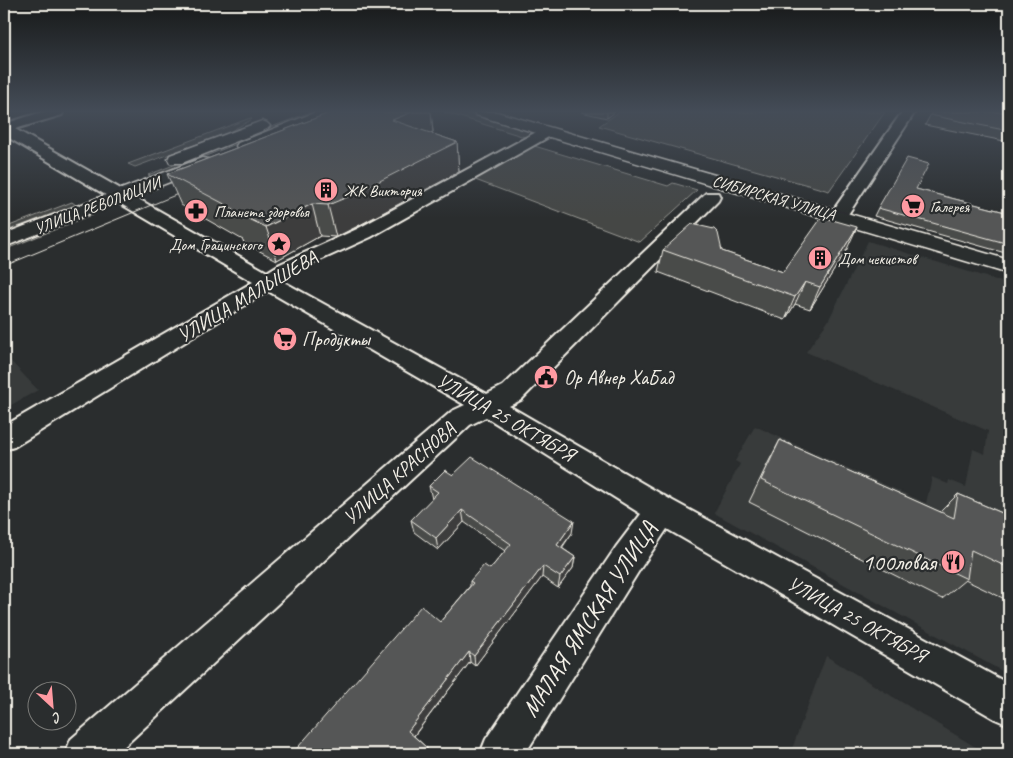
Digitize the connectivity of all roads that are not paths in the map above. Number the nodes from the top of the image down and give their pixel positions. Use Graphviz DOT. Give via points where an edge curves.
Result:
graph roads {
  1 [pos="36,147"];
  2 [pos="215,147"];
  3 [pos="232,147"];
  4 [pos="519,147"];
  5 [pos="601,147"];
  6 [pos="885,147"];
  7 [pos="113,191"];
  8 [pos="712,197"];
  9 [pos="839,215"];
  10 [pos="4,224"];
  11 [pos="4,241"];
  12 [pos="1009,267"];
  13 [pos="268,281"];
  14 [pos="486,405"];
  15 [pos="4,439"];
  16 [pos="662,510"];
  17 [pos="1009,705"];
  18 [pos="86,754"];
  19 [pos="501,754"];
  1 -- 7 [label="street, УЛИЦА 25 ОКТЯБРЯ"];
  2 -- 7 [label="main road, УЛИЦА РЕВОЛЮЦИИ"];
  3 -- 7 [label="main road, УЛИЦА РЕВОЛЮЦИИ"];
  4 -- 13 [label="street, УЛИЦА МАЛЫШЕВА" via="364,233 287,268"];
  5 -- 9 [label="main road, СИБИРСКАЯ УЛИЦА"];
  6 -- 9 [label="street"];
  7 -- 10 [label="main road, УЛИЦА РЕВОЛЮЦИИ"];
  7 -- 11 [label="main road, УЛИЦА РЕВОЛЮЦИИ"];
  7 -- 13 [label="street, УЛИЦА 25 ОКТЯБРЯ"];
  8 -- 14 [label="street, УЛИЦА КРАСНОВА" via="512,393"];
  9 -- 12 [label="main road, СИБИРСКАЯ УЛИЦА"];
  13 -- 14 [label="street, УЛИЦА 25 ОКТЯБРЯ"];
  13 -- 15 [label="street, УЛИЦА МАЛЫШЕВА"];
  14 -- 16 [label="street, УЛИЦА 25 ОКТЯБРЯ"];
  14 -- 18 [label="street, УЛИЦА КРАСНОВА" via="461,418"];
  16 -- 17 [label="street, УЛИЦА 25 ОКТЯБРЯ"];
  16 -- 19 [label="street, МАЛАЯ ЯМСКАЯ УЛИЦА"];
}
